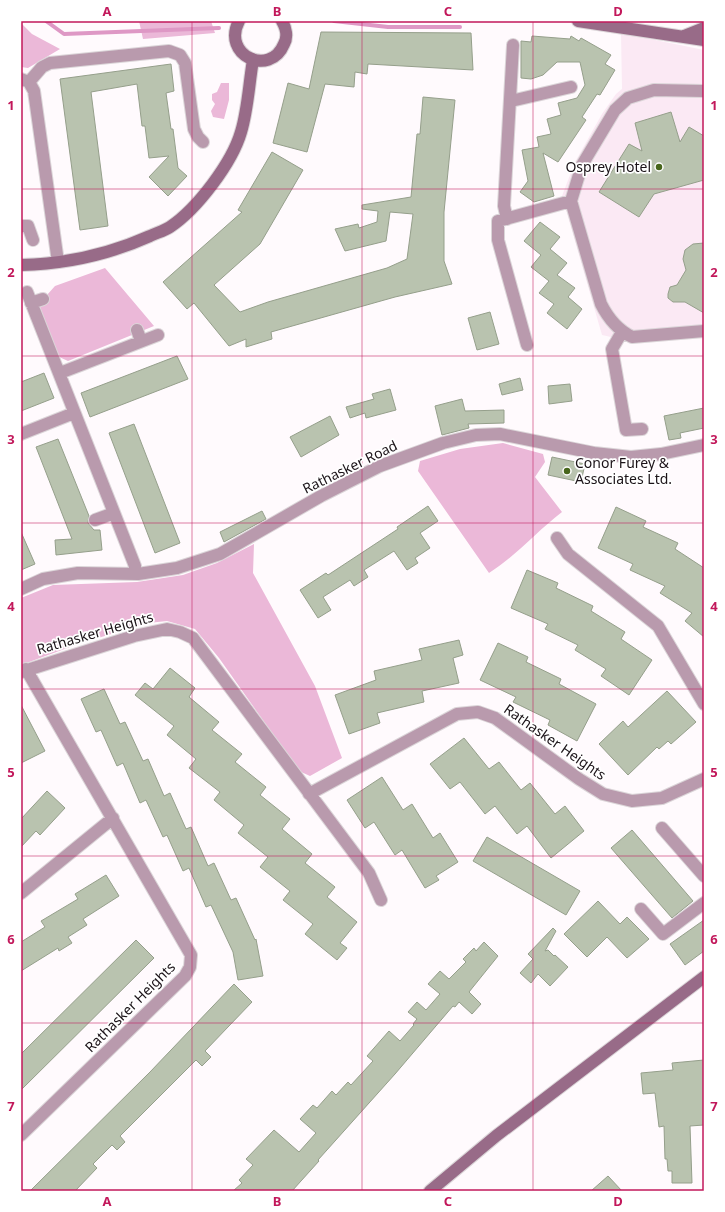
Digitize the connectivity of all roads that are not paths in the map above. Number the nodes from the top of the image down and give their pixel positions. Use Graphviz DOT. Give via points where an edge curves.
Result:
graph roads {
  1 [pos="239,21"];
  2 [pos="282,21"];
  3 [pos="578,21"];
  4 [pos="704,28"];
  5 [pos="684,36"];
  6 [pos="704,40"];
  7 [pos="513,45"];
  8 [pos="253,60"];
  9 [pos="25,81"];
  10 [pos="571,87"];
  11 [pos="704,91"];
  12 [pos="511,101"];
  13 [pos="204,142"];
  14 [pos="571,201"];
  15 [pos="507,219"];
  16 [pos="21,226"];
  17 [pos="33,240"];
  18 [pos="58,262"];
  19 [pos="21,264"];
  20 [pos="43,299"];
  21 [pos="137,330"];
  22 [pos="704,331"];
  23 [pos="622,332"];
  24 [pos="158,335"];
  25 [pos="141,341"];
  26 [pos="527,345"];
  27 [pos="60,373"];
  28 [pos="74,413"];
  29 [pos="642,429"];
  30 [pos="21,434"];
  31 [pos="704,445"];
  32 [pos="114,513"];
  33 [pos="95,520"];
  34 [pos="557,538"];
  35 [pos="135,566"];
  36 [pos="21,589"];
  37 [pos="24,670"];
  38 [pos="704,704"];
  39 [pos="704,779"];
  40 [pos="309,794"];
  41 [pos="113,818"];
  42 [pos="662,828"];
  43 [pos="704,876"];
  44 [pos="21,893"];
  45 [pos="381,900"];
  46 [pos="704,903"];
  47 [pos="641,909"];
  48 [pos="704,977"];
  49 [pos="21,1135"];
  50 [pos="430,1191"];
  1 -- 8 [label="street" via="234,35 236,43 240,50"];
  2 -- 8 [label="street" via="286,33 282,49 269,59"];
  3 -- 5 [label="street"];
  4 -- 5 [label="street"];
  5 -- 6 [label="street"];
  7 -- 12 [label="street"];
  8 -- 18 [label="street" via="241,132 225,167 197,202 170,227 132,244"];
  9 -- 13 [label="street" via="50,63 169,51 180,54 185,63 194,129"];
  9 -- 18 [label="street" via="34,90"];
  10 -- 12 [label="street"];
  11 -- 14 [label="street" via="654,90 628,98 615,110 582,165"];
  12 -- 15 [label="street" via="504,206"];
  14 -- 15 [label="street"];
  14 -- 23 [label="street" via="601,304"];
  15 -- 26 [label="street" via="498,221 498,240"];
  16 -- 17 [label="street" via="28,226"];
  18 -- 19 [label="street"];
  20 -- 27 [label="street" via="29,297"];
  21 -- 25 [label="street"];
  22 -- 23 [label="street" via="632,337"];
  23 -- 29 [label="street" via="612,349 626,430"];
  24 -- 25 [label="street"];
  25 -- 27 [label="street"];
  27 -- 28 [label="street"];
  28 -- 30 [label="street"];
  28 -- 32 [label="street"];
  31 -- 36 [label="street, Rathasker Road" via="631,457 594,453 500,434 476,435 443,443 380,466 321,496 220,554 184,566 138,574 78,573 43,579"];
  32 -- 33 [label="street"];
  32 -- 35 [label="street"];
  34 -- 38 [label="street" via="568,554 658,626"];
  37 -- 40 [label="street, Rathasker Heights" via="134,636 167,629 180,632 193,638"];
  37 -- 41 [label="street, Rathasker Heights"];
  39 -- 40 [label="street, Rathasker Heights" via="662,798 632,801 603,794 495,718 478,712 457,714"];
  40 -- 45 [label="street, Rathasker Heights" via="369,873"];
  41 -- 44 [label="street"];
  41 -- 49 [label="street, Rathasker Heights" via="191,955 190,967 184,976"];
  42 -- 43 [label="street"];
  46 -- 47 [label="street" via="663,934"];
  48 -- 50 [label="street" via="496,1136"];
}
